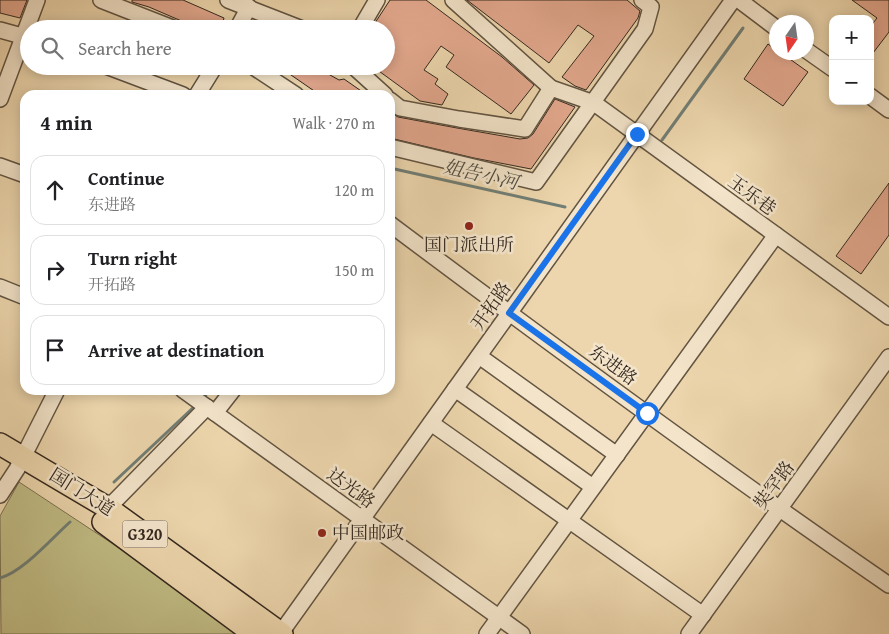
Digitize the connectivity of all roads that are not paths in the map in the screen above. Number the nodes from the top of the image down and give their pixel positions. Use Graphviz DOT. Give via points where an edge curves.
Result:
graph roads {
  1 [pos="37,0"];
  2 [pos="101,0"];
  3 [pos="228,0"];
  4 [pos="377,0"];
  5 [pos="642,0"];
  6 [pos="733,0"];
  7 [pos="739,0"];
  8 [pos="461,2"];
  9 [pos="249,7"];
  10 [pos="31,20"];
  11 [pos="152,20"];
  12 [pos="242,20"];
  13 [pos="280,20"];
  14 [pos="365,20"];
  15 [pos="769,23"];
  16 [pos="0,30"];
  17 [pos="20,35"];
  18 [pos="20,51"];
  19 [pos="814,56"];
  20 [pos="829,66"];
  21 [pos="130,75"];
  22 [pos="209,75"];
  23 [pos="266,75"];
  24 [pos="363,75"];
  25 [pos="551,88"];
  26 [pos="170,90"];
  27 [pos="200,90"];
  28 [pos="288,90"];
  29 [pos="379,90"];
  30 [pos="0,99"];
  31 [pos="874,99"];
  32 [pos="594,103"];
  33 [pos="395,104"];
  34 [pos="889,110"];
  35 [pos="637,134"];
  36 [pos="395,149"];
  37 [pos="0,166"];
  38 [pos="20,173"];
  39 [pos="395,228"];
  40 [pos="776,235"];
  41 [pos="0,287"];
  42 [pos="20,295"];
  43 [pos="509,313"];
  44 [pos="889,317"];
  45 [pos="479,356"];
  46 [pos="889,357"];
  47 [pos="455,389"];
  48 [pos="54,395"];
  49 [pos="221,395"];
  50 [pos="201,403"];
  51 [pos="647,413"];
  52 [pos="431,423"];
  53 [pos="0,444"];
  54 [pos="617,455"];
  55 [pos="13,462"];
  56 [pos="593,487"];
  57 [pos="0,495"];
  58 [pos="108,508"];
  59 [pos="779,510"];
  60 [pos="362,519"];
  61 [pos="569,521"];
  62 [pos="889,585"];
  63 [pos="703,616"];
  64 [pos="499,618"];
  65 [pos="254,634"];
  66 [pos="281,634"];
  67 [pos="486,634"];
  68 [pos="522,634"];
  69 [pos="689,634"];
  1 -- 10 [label="street"];
  2 -- 11 [label="street"];
  3 -- 9 [label="street"];
  4 -- 14 [label="street"];
  5 -- 32 [label="street" via="651,7 645,29"];
  6 -- 35 [label="street, 开拓路"];
  7 -- 15 [label="street"];
  8 -- 25 [label="street"];
  9 -- 12 [label="street"];
  9 -- 13 [label="street"];
  16 -- 17 [label="street"];
  18 -- 30 [label="street"];
  19 -- 20 [label="street"];
  21 -- 26 [label="street"];
  22 -- 27 [label="street"];
  23 -- 28 [label="street"];
  24 -- 29 [label="street"];
  25 -- 32 [label="street, 玉乐巷"];
  25 -- 33 [label="street" via="525,129 400,108"];
  31 -- 34 [label="street"];
  32 -- 35 [label="street, 玉乐巷"];
  32 -- 36 [label="street" via="536,182"];
  35 -- 40 [label="street, 玉乐巷"];
  35 -- 43 [label="street, 开拓路"];
  37 -- 38 [label="street"];
  39 -- 43 [label="street, 东进路"];
  40 -- 44 [label="street, 玉乐巷"];
  40 -- 51 [label="street"];
  41 -- 42 [label="street"];
  43 -- 45 [label="street, 开拓路"];
  43 -- 51 [label="street, 东进路"];
  45 -- 47 [label="street, 开拓路"];
  45 -- 54 [label="street"];
  46 -- 59 [label="street, 奘罕路"];
  47 -- 52 [label="street, 开拓路"];
  47 -- 56 [label="street"];
  48 -- 55 [label="street"];
  49 -- 50 [label="street"];
  50 -- 58 [label="street"];
  50 -- 60 [label="street, 达光路"];
  51 -- 54 [label="street"];
  51 -- 59 [label="street, 东进路"];
  52 -- 60 [label="street, 开拓路"];
  52 -- 61 [label="street"];
  53 -- 55 [label="highway, 国门大道 / G320"];
  54 -- 56 [label="street"];
  55 -- 57 [label="street"];
  55 -- 58 [label="highway, 国门大道 / G320"];
  55 -- 65 [label="highway, 国门大道 / G320" via="77,503"];
  56 -- 61 [label="street"];
  58 -- 66 [label="highway, 国门大道 / G320"];
  59 -- 62 [label="street, 东进路"];
  59 -- 63 [label="street, 奘罕路"];
  60 -- 64 [label="street, 达光路"];
  60 -- 66 [label="street, 开拓路"];
  61 -- 63 [label="street"];
  61 -- 64 [label="street"];
  63 -- 69 [label="street, 奘罕路"];
  64 -- 67 [label="street"];
  64 -- 68 [label="street, 达光路"];
}
